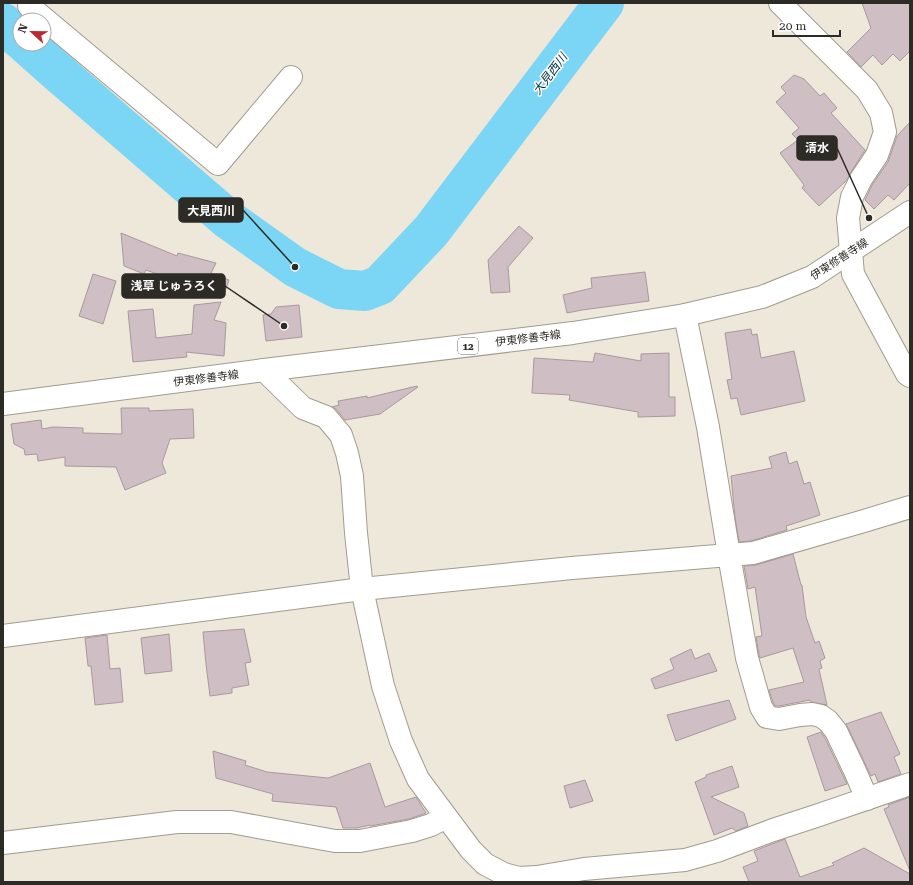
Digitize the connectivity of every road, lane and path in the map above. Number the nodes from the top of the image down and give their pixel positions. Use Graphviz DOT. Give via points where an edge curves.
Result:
graph roads {
  1 [pos="32,3"];
  2 [pos="780,3"];
  3 [pos="291,77"];
  4 [pos="910,212"];
  5 [pos="851,251"];
  6 [pos="685,315"];
  7 [pos="264,370"];
  8 [pos="910,376"];
  9 [pos="3,404"];
  10 [pos="910,507"];
  11 [pos="728,555"];
  12 [pos="362,589"];
  13 [pos="3,636"];
  14 [pos="910,784"];
  15 [pos="867,799"];
  16 [pos="446,817"];
  17 [pos="3,843"];
  1 -- 3 [label="street" via="29,6 218,164"];
  2 -- 5 [label="street" via="867,90 881,113 885,132 877,155 852,197 848,218"];
  4 -- 5 [label="street, 伊東修善寺線 / 12"];
  5 -- 6 [label="street, 伊東修善寺線 / 12" via="812,277 762,297"];
  5 -- 8 [label="street" via="853,274"];
  6 -- 7 [label="street, 伊東修善寺線 / 12" via="573,333"];
  6 -- 11 [label="street" via="708,427"];
  7 -- 9 [label="street, 伊東修善寺線 / 12"];
  7 -- 12 [label="street" via="304,408 326,417 341,435 352,476"];
  10 -- 11 [label="street" via="753,552"];
  11 -- 12 [label="street"];
  11 -- 15 [label="street" via="747,658 761,707 767,717 779,719 812,714 828,721 836,731"];
  12 -- 13 [label="street"];
  12 -- 16 [label="street" via="383,686 401,742 418,779"];
  14 -- 15 [label="street"];
  15 -- 16 [label="street" via="685,860 519,878 504,874 486,864 471,850"];
  16 -- 17 [label="street" via="412,831 360,841 335,841 231,822 177,822"];
}
